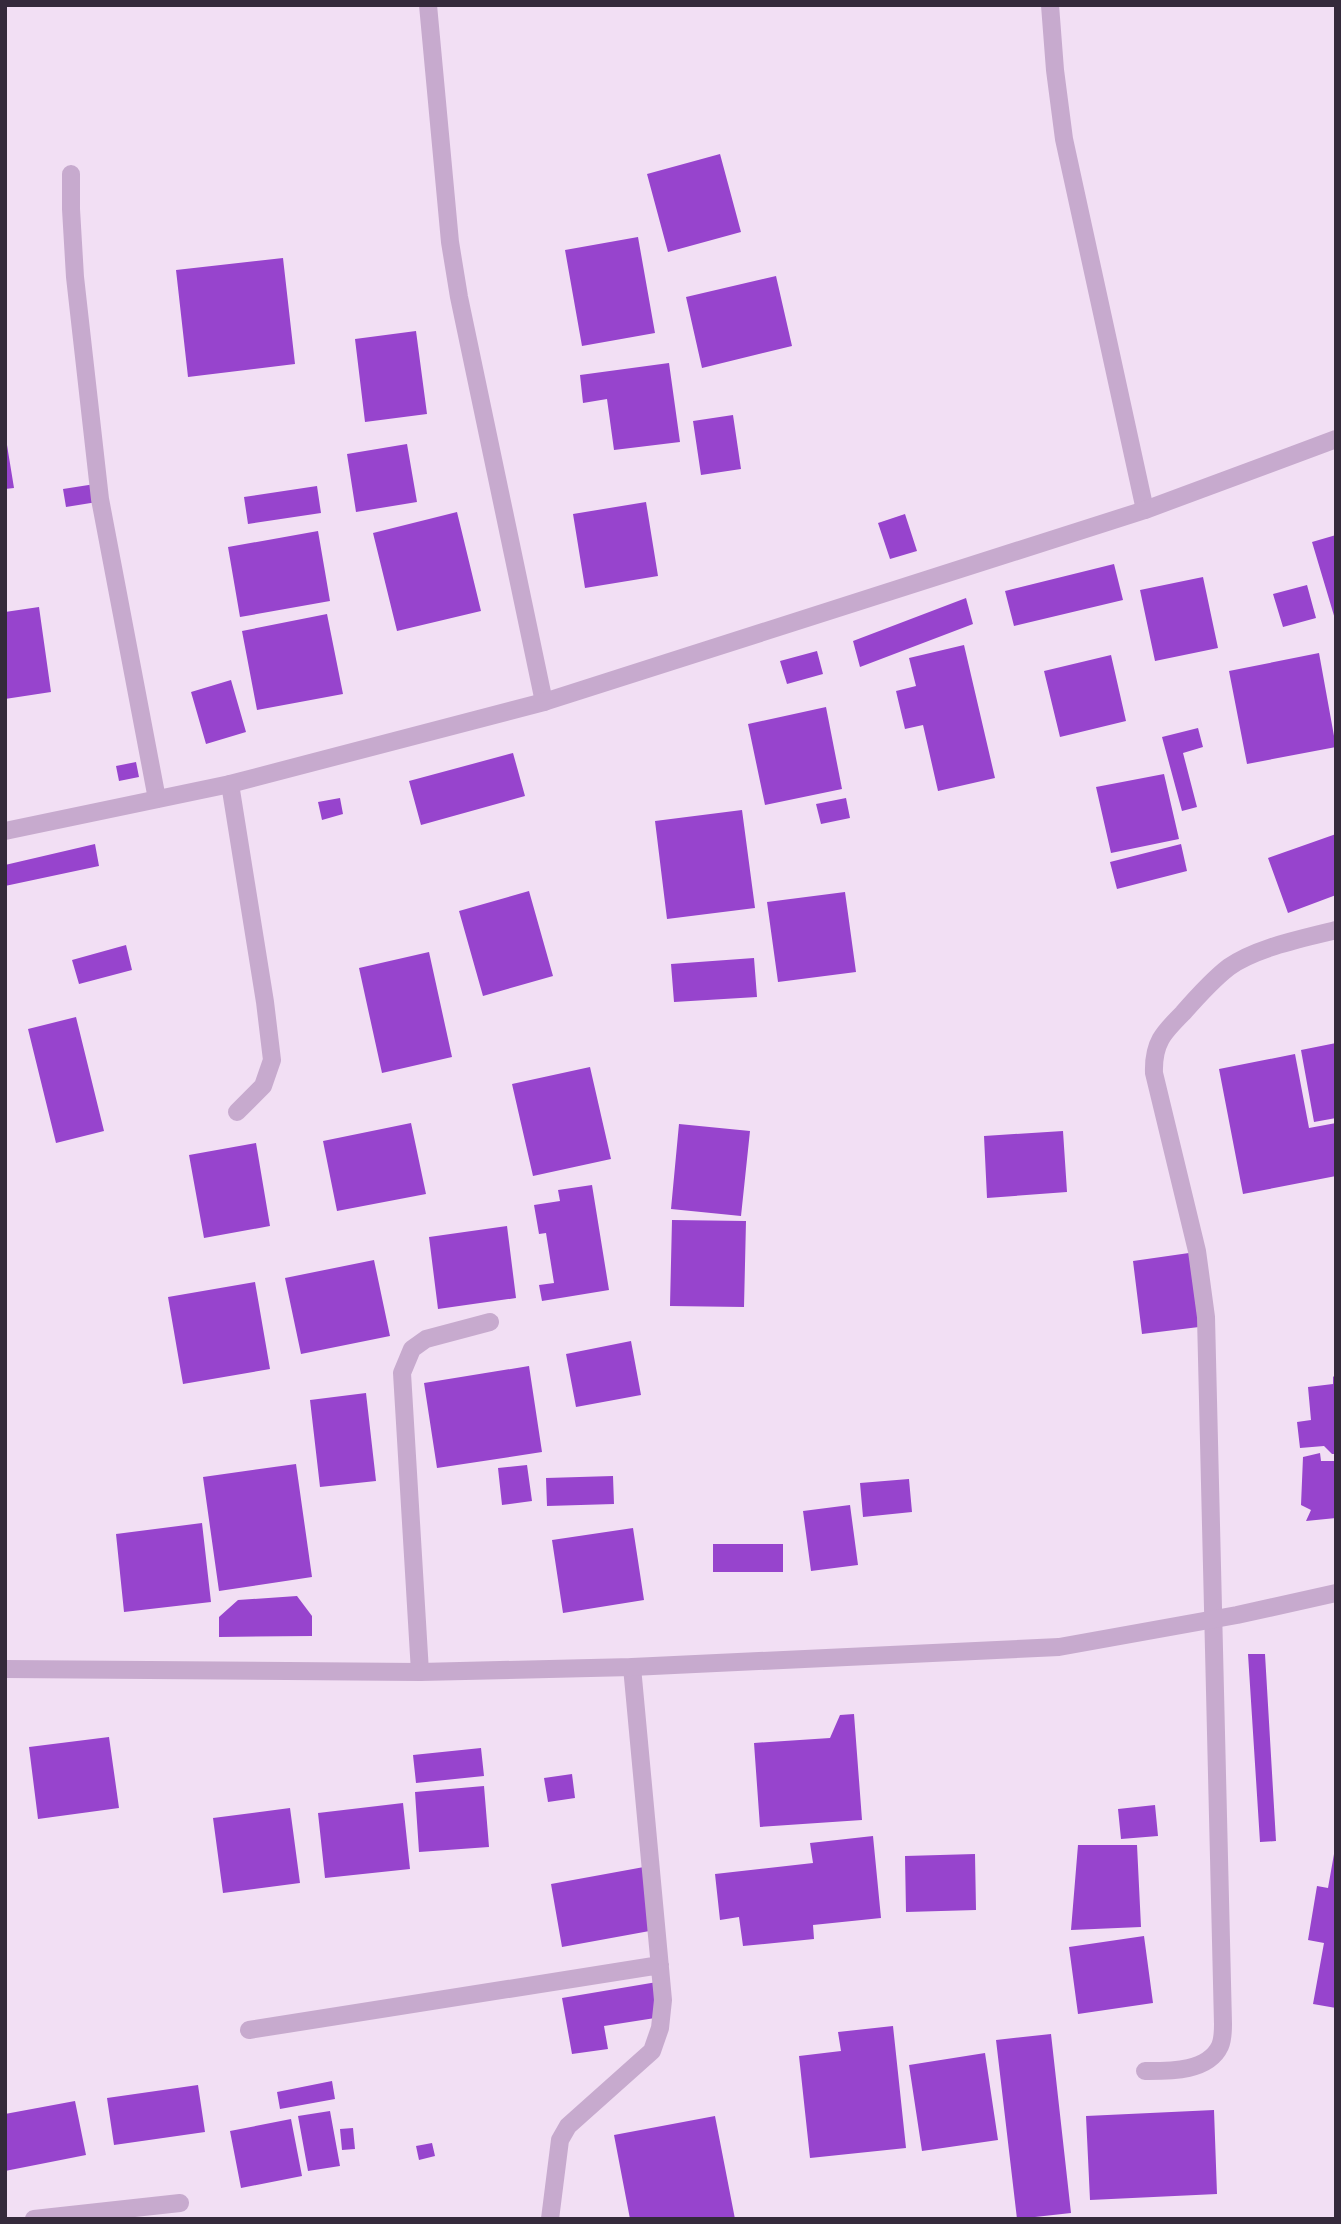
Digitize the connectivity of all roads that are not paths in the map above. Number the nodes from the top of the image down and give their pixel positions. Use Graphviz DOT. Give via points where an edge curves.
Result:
graph roads {
  1 [pos="428,5"];
  2 [pos="1050,5"];
  3 [pos="71,174"];
  4 [pos="1336,439"];
  5 [pos="1145,510"];
  6 [pos="544,702"];
  7 [pos="230,784"];
  8 [pos="157,799"];
  9 [pos="5,831"];
  10 [pos="1336,930"];
  11 [pos="237,1112"];
  12 [pos="490,1322"];
  13 [pos="1336,1593"];
  14 [pos="1214,1619"];
  15 [pos="632,1667"];
  16 [pos="5,1669"];
  17 [pos="420,1672"];
  18 [pos="660,1965"];
  19 [pos="249,2029"];
  20 [pos="1145,2071"];
  21 [pos="180,2203"];
  22 [pos="34,2219"];
  23 [pos="550,2219"];
  1 -- 6 [label="street" via="459,297"];
  2 -- 5 [label="street" via="1064,139"];
  3 -- 8 [label="street" via="75,277 100,499"];
  4 -- 5 [label="street"];
  5 -- 6 [label="street"];
  6 -- 7 [label="street"];
  7 -- 8 [label="street"];
  7 -- 11 [label="street" via="272,1059 263,1086"];
  8 -- 9 [label="street"];
  10 -- 14 [label="street" via="1275,946 1230,967 1159,1038 1154,1060 1197,1251 1206,1317"];
  12 -- 17 [label="street" via="426,1339 412,1349 402,1373"];
  13 -- 14 [label="street"];
  14 -- 15 [label="street" via="1059,1647"];
  14 -- 20 [label="street" via="1222,2040 1212,2056 1192,2067"];
  15 -- 17 [label="street"];
  15 -- 18 [label="street"];
  16 -- 17 [label="street"];
  18 -- 19 [label="street"];
  18 -- 23 [label="street" via="663,2000 652,2051 568,2126 559,2147"];
  21 -- 22 [label="street"];
}
